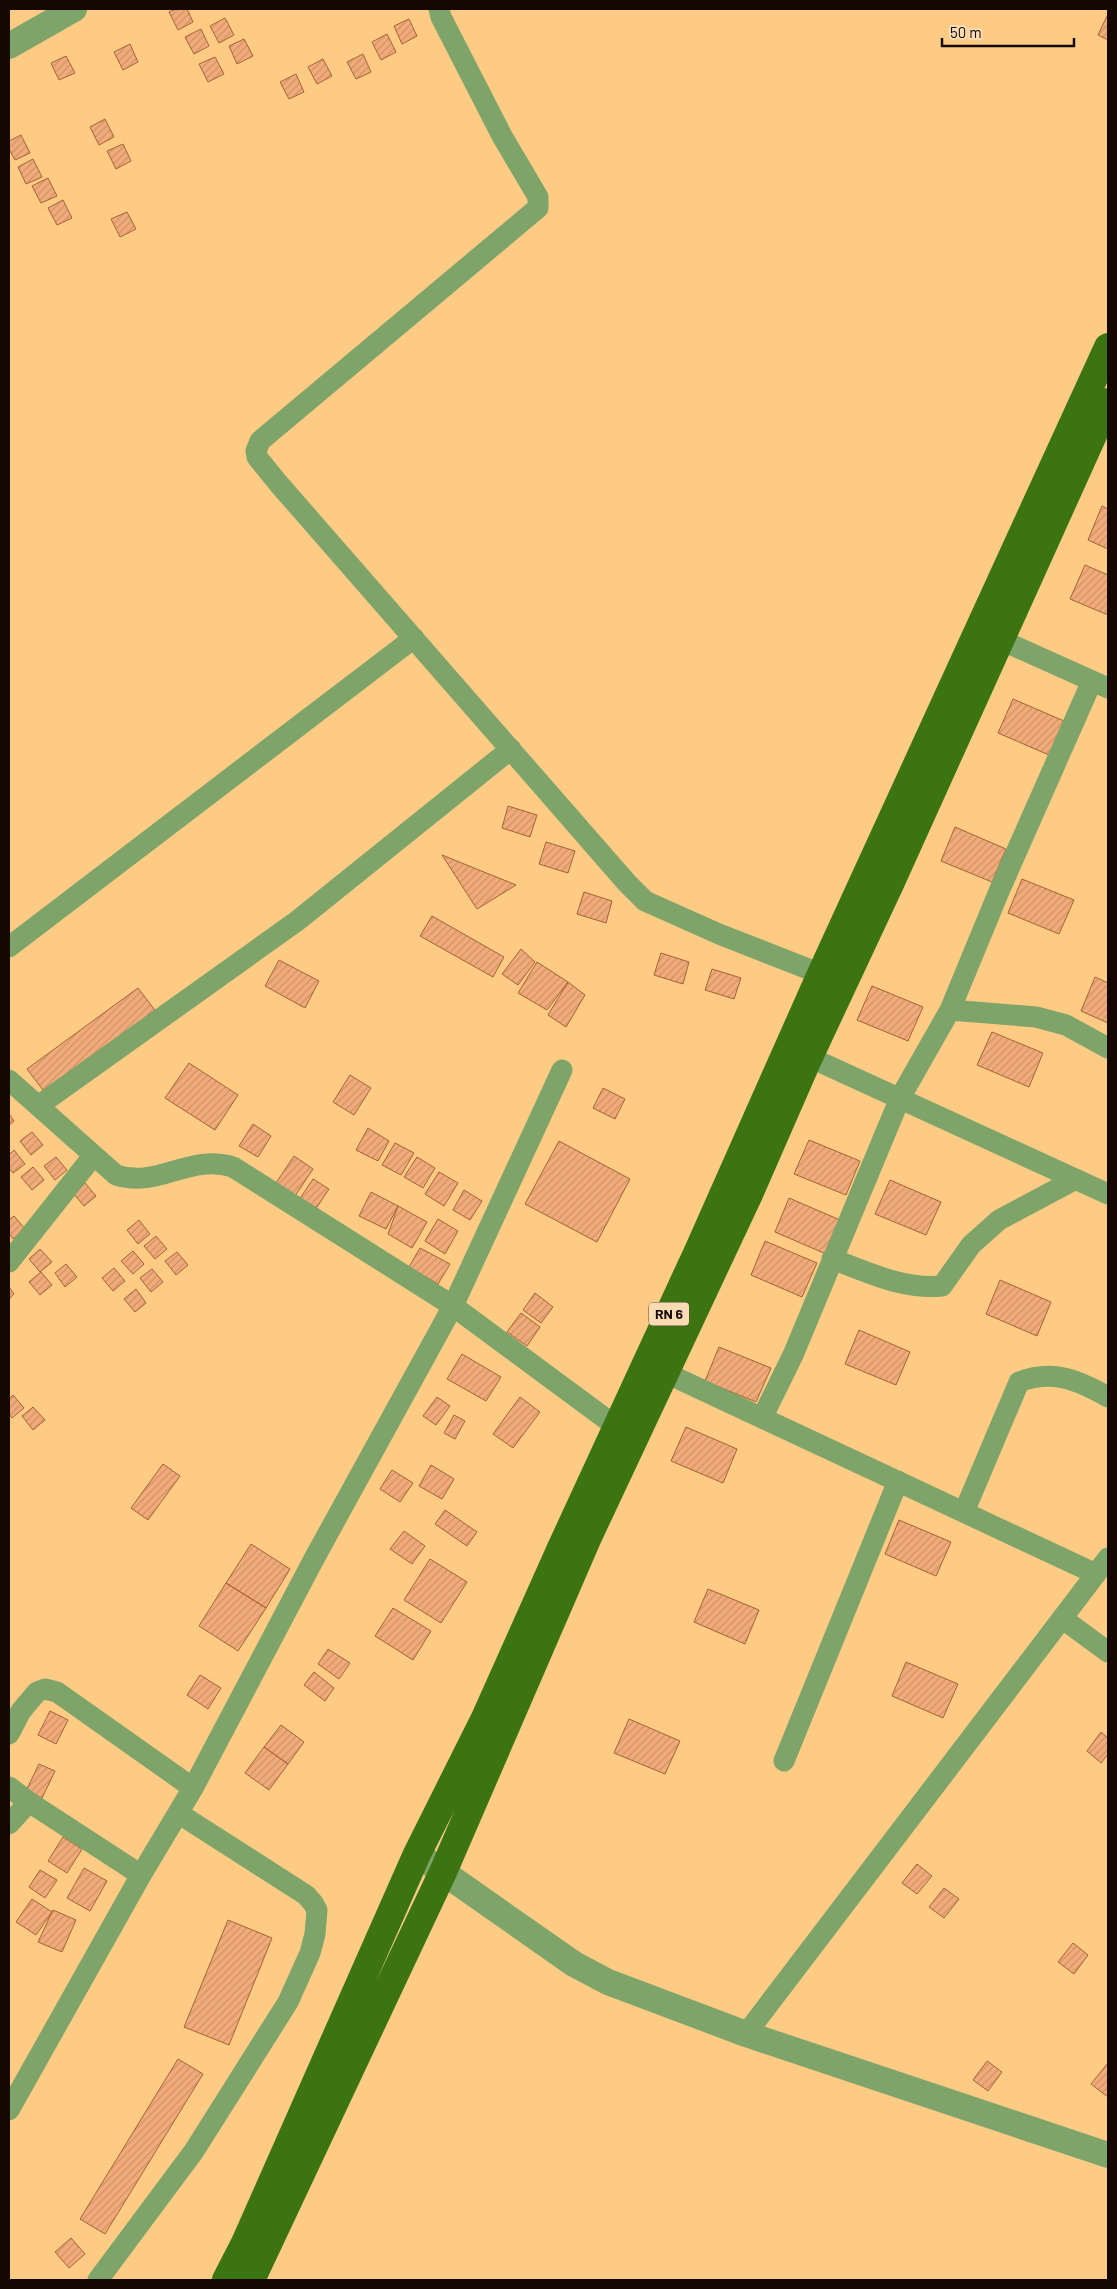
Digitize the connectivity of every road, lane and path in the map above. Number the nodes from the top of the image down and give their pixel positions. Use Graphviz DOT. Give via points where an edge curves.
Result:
graph roads {
  1 [pos="74,9"];
  2 [pos="444,12"];
  3 [pos="9,46"];
  4 [pos="1108,347"];
  5 [pos="1108,402"];
  6 [pos="414,638"];
  7 [pos="1001,640"];
  8 [pos="1100,685"];
  9 [pos="512,749"];
  10 [pos="9,946"];
  11 [pos="821,974"];
  12 [pos="950,1010"];
  13 [pos="1108,1048"];
  14 [pos="809,1057"];
  15 [pos="562,1070"];
  16 [pos="9,1080"];
  17 [pos="900,1098"];
  18 [pos="38,1106"];
  19 [pos="93,1156"];
  20 [pos="1076,1179"];
  21 [pos="1108,1194"];
  22 [pos="832,1259"];
  23 [pos="9,1262"];
  24 [pos="453,1306"];
  25 [pos="666,1373"];
  26 [pos="1108,1397"];
  27 [pos="762,1418"];
  28 [pos="625,1434"];
  29 [pos="898,1482"];
  30 [pos="964,1512"];
  31 [pos="1102,1566"];
  32 [pos="1063,1619"];
  33 [pos="1108,1652"];
  34 [pos="9,1734"];
  35 [pos="784,1761"];
  36 [pos="9,1787"];
  37 [pos="193,1788"];
  38 [pos="29,1802"];
  39 [pos="178,1813"];
  40 [pos="9,1824"];
  41 [pos="418,1854"];
  42 [pos="443,1872"];
  43 [pos="141,1875"];
  44 [pos="746,2034"];
  45 [pos="9,2110"];
  46 [pos="1108,2154"];
  47 [pos="98,2280"];
  48 [pos="226,2280"];
  49 [pos="251,2280"];
  1 -- 3 [label="street"];
  2 -- 6 [label="street" via="502,136 538,197 538,208 260,441 256,451 278,483"];
  4 -- 11 [label="main road, RN 6"];
  5 -- 7 [label="main road, RN 6"];
  6 -- 9 [label="street"];
  6 -- 10 [label="street"];
  7 -- 8 [label="street"];
  7 -- 14 [label="main road, RN 6"];
  8 -- 12 [label="street" via="1000,890"];
  9 -- 11 [label="street" via="645,901"];
  9 -- 18 [label="street" via="297,921"];
  11 -- 28 [label="main road, RN 6"];
  12 -- 13 [label="street" via="1036,1017 1066,1025"];
  12 -- 17 [label="street"];
  14 -- 17 [label="street"];
  14 -- 25 [label="main road, RN 6"];
  15 -- 24 [label="street"];
  16 -- 18 [label="street"];
  17 -- 20 [label="street"];
  17 -- 22 [label="street"];
  18 -- 19 [label="street"];
  19 -- 23 [label="street"];
  19 -- 24 [label="street" via="116,1175 128,1179 147,1179 202,1163 219,1162 233,1167"];
  20 -- 21 [label="street"];
  20 -- 22 [label="street" via="999,1220 971,1245 942,1286 898,1283"];
  22 -- 27 [label="street" via="793,1355"];
  24 -- 28 [label="street"];
  24 -- 37 [label="street"];
  25 -- 27 [label="street"];
  25 -- 28 [label="main road, RN 6"];
  26 -- 30 [label="street" via="1061,1377 1034,1377 1019,1382"];
  27 -- 29 [label="street"];
  28 -- 41 [label="main road, RN 6"];
  28 -- 42 [label="main road, RN 6" via="588,1536"];
  29 -- 30 [label="street"];
  29 -- 35 [label="street"];
  30 -- 31 [label="street"];
  31 -- 32 [label="street"];
  32 -- 33 [label="street"];
  32 -- 44 [label="street"];
  34 -- 37 [label="street" via="40,1690 57,1692"];
  36 -- 38 [label="street"];
  37 -- 39 [label="street"];
  38 -- 40 [label="street"];
  38 -- 43 [label="street"];
  39 -- 43 [label="street"];
  39 -- 47 [label="street" via="306,1895 317,1910 315,1934 288,2002 194,2151"];
  41 -- 42 [label="street"];
  41 -- 48 [label="main road, RN 6"];
  42 -- 44 [label="street" via="574,1964 608,1982"];
  42 -- 49 [label="main road, RN 6"];
  43 -- 45 [label="street"];
  44 -- 46 [label="street"];
}
